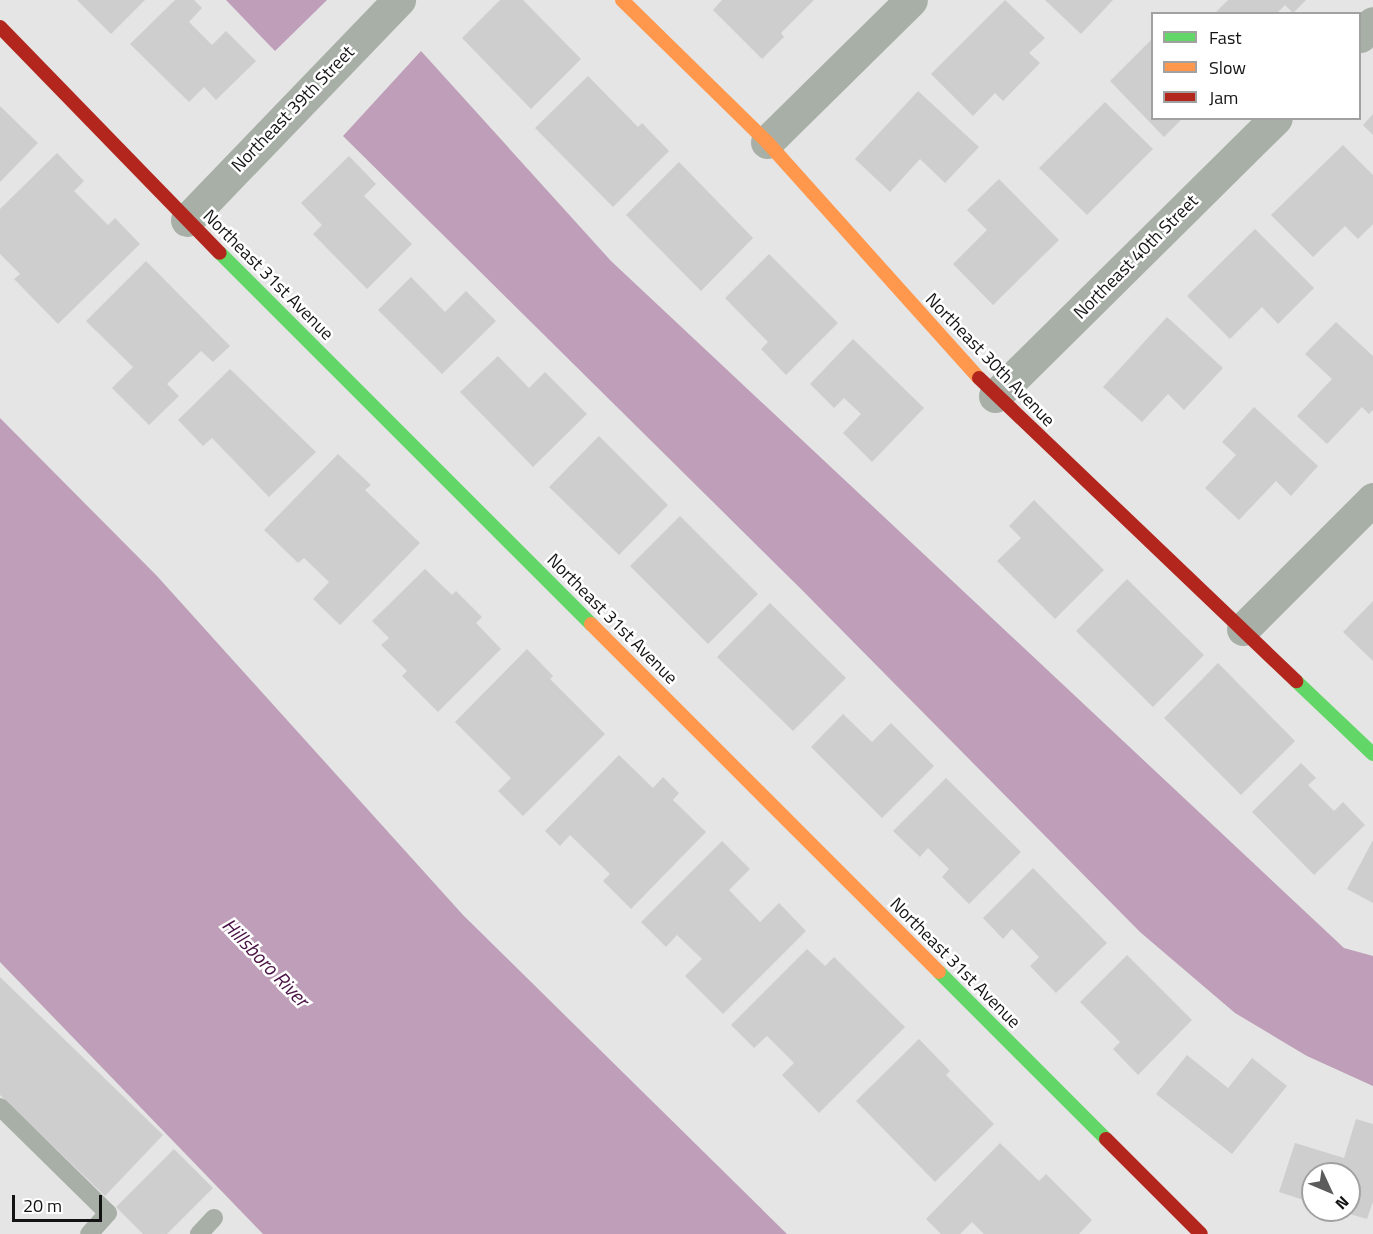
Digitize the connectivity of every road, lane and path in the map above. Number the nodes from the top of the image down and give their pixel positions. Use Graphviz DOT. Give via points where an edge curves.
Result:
graph roads {
  1 [pos="399,0"];
  2 [pos="622,0"];
  3 [pos="911,0"];
  4 [pos="1373,23"];
  5 [pos="0,27"];
  6 [pos="1361,34"];
  7 [pos="1274,120"];
  8 [pos="767,142"];
  9 [pos="187,220"];
  10 [pos="995,396"];
  11 [pos="1373,499"];
  12 [pos="1243,629"];
  13 [pos="1373,754"];
  14 [pos="0,1107"];
  15 [pos="214,1218"];
  16 [pos="89,1234"];
  17 [pos="199,1234"];
  18 [pos="1201,1234"];
  1 -- 9 [label="street, Northeast 39th Street"];
  2 -- 8 [label="street, Northeast 30th Avenue"];
  3 -- 8 [label="street"];
  4 -- 6 [label="street"];
  5 -- 9 [label="street, Northeast 31st Avenue"];
  7 -- 10 [label="street, Northeast 40th Street"];
  8 -- 10 [label="street, Northeast 30th Avenue"];
  9 -- 18 [label="street, Northeast 31st Avenue"];
  10 -- 12 [label="street, Northeast 30th Avenue"];
  11 -- 12 [label="street"];
  12 -- 13 [label="street, Northeast 30th Avenue"];
  14 -- 16 [label="lane" via="108,1214"];
  15 -- 17 [label="lane"];
}
